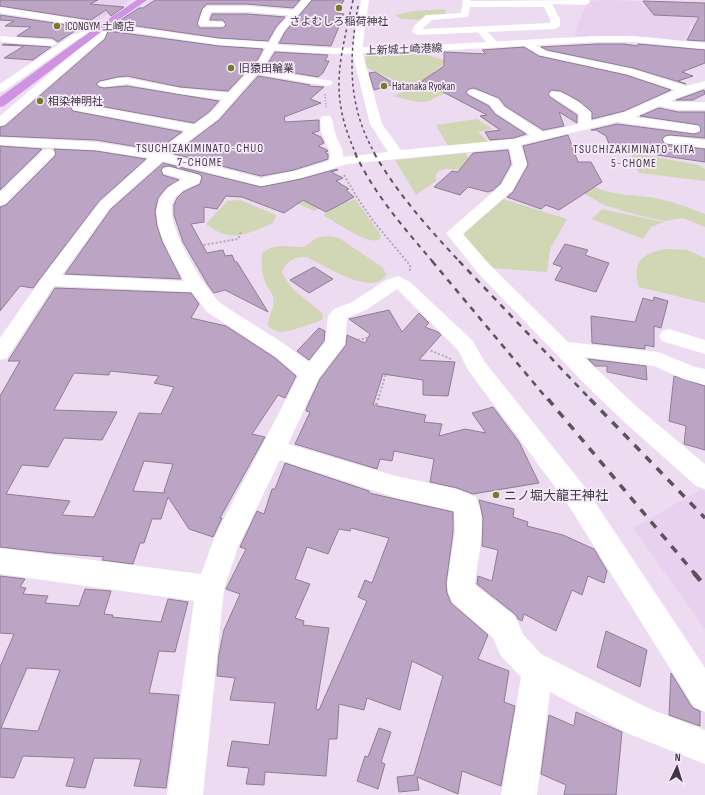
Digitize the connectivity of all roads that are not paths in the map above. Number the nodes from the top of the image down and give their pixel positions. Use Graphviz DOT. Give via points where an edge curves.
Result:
graph roads {
  1 [pos="142,0"];
  2 [pos="308,0"];
  3 [pos="365,0"];
  4 [pos="584,0"];
  5 [pos="466,2"];
  6 [pos="506,2"];
  7 [pos="546,2"];
  8 [pos="0,10"];
  9 [pos="296,13"];
  10 [pos="45,14"];
  11 [pos="29,23"];
  12 [pos="220,24"];
  13 [pos="101,28"];
  14 [pos="17,30"];
  15 [pos="481,30"];
  16 [pos="0,39"];
  17 [pos="52,43"];
  18 [pos="527,43"];
  19 [pos="494,45"];
  20 [pos="705,46"];
  21 [pos="272,47"];
  22 [pos="357,51"];
  23 [pos="33,55"];
  24 [pos="48,56"];
  25 [pos="6,71"];
  26 [pos="255,71"];
  27 [pos="24,72"];
  28 [pos="327,83"];
  29 [pos="104,84"];
  30 [pos="705,84"];
  31 [pos="0,89"];
  32 [pos="686,90"];
  33 [pos="473,92"];
  34 [pos="555,94"];
  35 [pos="231,97"];
  36 [pos="659,102"];
  37 [pos="0,103"];
  38 [pos="78,106"];
  39 [pos="705,106"];
  40 [pos="617,118"];
  41 [pos="326,119"];
  42 [pos="0,122"];
  43 [pos="654,124"];
  44 [pos="584,125"];
  45 [pos="196,129"];
  46 [pos="694,129"];
  47 [pos="540,136"];
  48 [pos="0,141"];
  49 [pos="514,143"];
  50 [pos="705,144"];
  51 [pos="0,152"];
  52 [pos="48,153"];
  53 [pos="398,156"];
  54 [pos="154,161"];
  55 [pos="336,163"];
  56 [pos="0,201"];
  57 [pos="49,280"];
  58 [pos="197,287"];
  59 [pos="669,336"];
  60 [pos="705,346"];
  61 [pos="563,348"];
  62 [pos="0,353"];
  63 [pos="310,374"];
  64 [pos="705,377"];
  65 [pos="274,449"];
  66 [pos="705,479"];
  67 [pos="0,561"];
  68 [pos="210,588"];
  69 [pos="538,669"];
  70 [pos="705,696"];
  71 [pos="705,747"];
  72 [pos="186,795"];
  73 [pos="519,795"];
  1 -- 13 [label="highway"];
  2 -- 9 [label="street"];
  3 -- 22 [label="street"];
  4 -- 7 [label="street" via="586,2"];
  5 -- 6 [label="street"];
  5 -- 15 [label="street" via="469,15 429,17 417,28 417,32"];
  6 -- 7 [label="street"];
  7 -- 15 [label="street" via="549,15 555,19 555,26"];
  8 -- 10 [label="street, 上新城土崎港線"];
  9 -- 12 [label="street" via="207,9 203,24"];
  9 -- 21 [label="street" via="280,30"];
  10 -- 11 [label="street"];
  10 -- 13 [label="street, 上新城土崎港線"];
  13 -- 21 [label="street, 上新城土崎港線"];
  13 -- 24 [label="street" via="80,34"];
  13 -- 37 [label="highway"];
  13 -- 42 [label="street" via="100,36"];
  14 -- 16 [label="street"];
  15 -- 19 [label="street"];
  16 -- 17 [label="street"];
  18 -- 19 [label="street, 上新城土崎港線"];
  18 -- 20 [label="street, 上新城土崎港線" via="626,39"];
  18 -- 32 [label="street" via="543,53 629,71"];
  19 -- 22 [label="street, 上新城土崎港線"];
  21 -- 22 [label="street, 上新城土崎港線"];
  21 -- 26 [label="street"];
  22 -- 53 [label="street" via="376,124"];
  23 -- 24 [label="street"];
  24 -- 27 [label="street"];
  25 -- 27 [label="street"];
  26 -- 28 [label="street"];
  26 -- 35 [label="street"];
  27 -- 31 [label="street"];
  29 -- 35 [label="street" via="127,81"];
  30 -- 32 [label="street"];
  32 -- 36 [label="street"];
  33 -- 47 [label="street" via="494,102 500,110"];
  34 -- 44 [label="street" via="585,113"];
  35 -- 45 [label="street" via="214,116"];
  36 -- 39 [label="street" via="678,106"];
  36 -- 40 [label="street"];
  38 -- 45 [label="street"];
  40 -- 43 [label="street"];
  40 -- 44 [label="street"];
  41 -- 55 [label="street" via="328,132 337,152"];
  43 -- 46 [label="street"];
  43 -- 50 [label="street" via="657,138"];
  44 -- 47 [label="street"];
  45 -- 54 [label="street"];
  47 -- 49 [label="street"];
  48 -- 54 [label="street" via="96,146"];
  49 -- 53 [label="street"];
  49 -- 61 [label="street" via="520,164 507,188 482,212 454,233 484,268"];
  51 -- 52 [label="street"];
  52 -- 54 [label="street"];
  52 -- 56 [label="street"];
  53 -- 55 [label="street"];
  54 -- 55 [label="street" via="213,169 261,182 296,176"];
  54 -- 57 [label="street" via="103,208"];
  54 -- 58 [label="street" via="194,178 179,186 168,197 164,214 172,244"];
  57 -- 58 [label="street"];
  57 -- 62 [label="street"];
  58 -- 63 [label="street" via="214,308 283,352"];
  59 -- 60 [label="street"];
  61 -- 64 [label="street" via="658,359 690,374"];
  61 -- 66 [label="street" via="629,413"];
  63 -- 65 [label="street"];
  63 -- 70 [label="street" via="335,344 338,316 341,313 359,306 392,284 398,282 404,286 466,346 475,365 576,495"];
  65 -- 68 [label="street" via="225,545"];
  65 -- 69 [label="street" via="396,487 457,500 467,505 468,532 462,592 504,627 512,645 530,665"];
  67 -- 68 [label="street"];
  68 -- 72 [label="street"];
  69 -- 71 [label="street" via="641,722"];
  69 -- 73 [label="street"];
}
